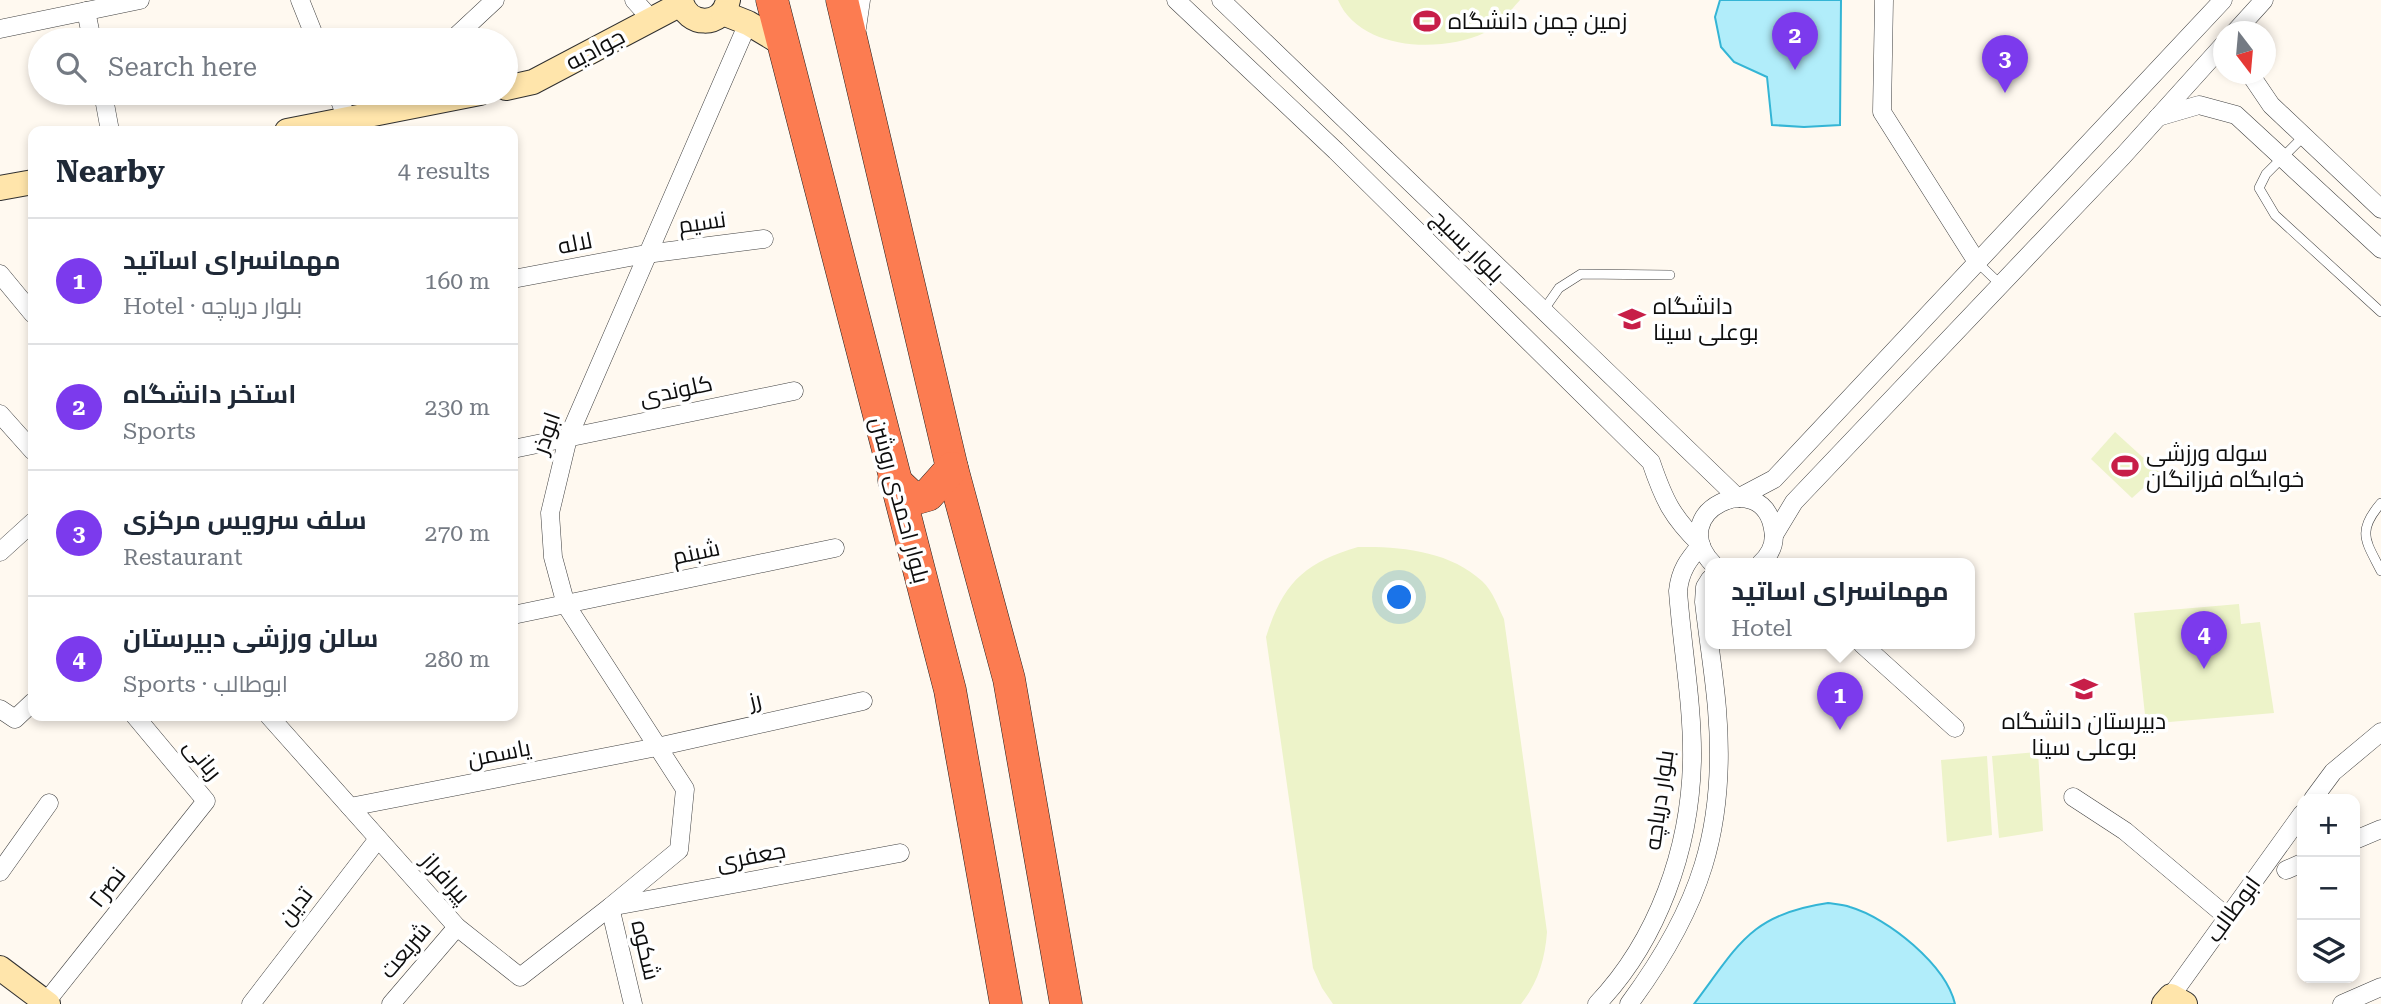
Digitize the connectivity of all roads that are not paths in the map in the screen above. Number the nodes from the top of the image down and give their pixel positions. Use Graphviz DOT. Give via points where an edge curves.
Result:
graph roads {
  1 [pos="140,0"];
  2 [pos="300,0"];
  3 [pos="495,0"];
  4 [pos="634,0"];
  5 [pos="772,0"];
  6 [pos="842,0"];
  7 [pos="861,0"];
  8 [pos="1176,0"];
  9 [pos="1221,0"];
  10 [pos="1884,0"];
  11 [pos="2223,0"];
  12 [pos="681,2"];
  13 [pos="2260,5"];
  14 [pos="725,7"];
  15 [pos="86,11"];
  16 [pos="651,19"];
  17 [pos="2245,21"];
  18 [pos="748,23"];
  19 [pos="90,28"];
  20 [pos="311,28"];
  21 [pos="465,28"];
  22 [pos="0,29"];
  23 [pos="783,44"];
  24 [pos="2213,56"];
  25 [pos="861,77"];
  26 [pos="2257,84"];
  27 [pos="518,85"];
  28 [pos="105,105"];
  29 [pos="342,105"];
  30 [pos="419,105"];
  31 [pos="2158,117"];
  32 [pos="347,119"];
  33 [pos="109,126"];
  34 [pos="311,126"];
  35 [pos="2304,136"];
  36 [pos="2284,157"];
  37 [pos="2381,209"];
  38 [pos="764,239"];
  39 [pos="2381,249"];
  40 [pos="646,254"];
  41 [pos="1977,262"];
  42 [pos="0,274"];
  43 [pos="1670,275"];
  44 [pos="518,278"];
  45 [pos="2001,285"];
  46 [pos="28,308"];
  47 [pos="1544,311"];
  48 [pos="2381,312"];
  49 [pos="794,391"];
  50 [pos="0,414"];
  51 [pos="568,438"];
  52 [pos="28,445"];
  53 [pos="518,448"];
  54 [pos="952,468"];
  55 [pos="894,480"];
  56 [pos="1738,498"];
  57 [pos="2381,503"];
  58 [pos="28,527"];
  59 [pos="1774,535"];
  60 [pos="1701,545"];
  61 [pos="835,548"];
  62 [pos="0,552"];
  63 [pos="1708,558"];
  64 [pos="1768,558"];
  65 [pos="2381,571"];
  66 [pos="1705,587"];
  67 [pos="566,605"];
  68 [pos="1705,612"];
  69 [pos="518,614"];
  70 [pos="1709,649"];
  71 [pos="1868,649"];
  72 [pos="863,701"];
  73 [pos="28,704"];
  74 [pos="7,714"];
  75 [pos="139,721"];
  76 [pos="273,721"];
  77 [pos="1955,728"];
  78 [pos="2381,732"];
  79 [pos="657,747"];
  80 [pos="2317,794"];
  81 [pos="2073,797"];
  82 [pos="206,801"];
  83 [pos="49,803"];
  84 [pos="350,807"];
  85 [pos="2297,821"];
  86 [pos="2381,829"];
  87 [pos="2360,838"];
  88 [pos="379,839"];
  89 [pos="900,853"];
  90 [pos="0,872"];
  91 [pos="611,907"];
  92 [pos="2226,916"];
  93 [pos="457,927"];
  94 [pos="0,968"];
  95 [pos="2381,987"];
  96 [pos="2173,1001"];
  97 [pos="47,1003"];
  98 [pos="251,1004"];
  99 [pos="391,1004"];
  100 [pos="633,1004"];
  101 [pos="1006,1004"];
  102 [pos="1066,1004"];
  103 [pos="1597,1004"];
  104 [pos="1629,1004"];
  105 [pos="2342,1004"];
  1 -- 15 [label="street"];
  2 -- 20 [label="street"];
  3 -- 21 [label="street"];
  4 -- 16 [label="street"];
  5 -- 23 [label="highway, بلوار احمدی روشن"];
  6 -- 25 [label="highway"];
  7 -- 25 [label="street" via="857,30"];
  8 -- 60 [label="street, بلوار بسیج" via="1346,160 1651,462 1678,522"];
  9 -- 47 [label="street, بلوار بسیج"];
  10 -- 41 [label="street" via="1882,112"];
  11 -- 41 [label="street"];
  12 -- 14 [label="main road" via="685,13 704,22"];
  12 -- 16 [label="main road, جوادیه"];
  13 -- 17 [label="street"];
  14 -- 18 [label="main road"];
  15 -- 19 [label="street"];
  15 -- 22 [label="street"];
  16 -- 27 [label="main road, جوادیه" via="533,82"];
  18 -- 23 [label="main road"];
  18 -- 40 [label="street, ابوذر"];
  23 -- 55 [label="highway, بلوار احمدی روشن"];
  24 -- 31 [label="street"];
  25 -- 54 [label="highway"];
  26 -- 35 [label="street" via="2271,106"];
  28 -- 33 [label="street"];
  29 -- 32 [label="street"];
  30 -- 32 [label="main road"];
  31 -- 36 [label="street" via="2199,105 2236,115"];
  31 -- 45 [label="street"];
  32 -- 34 [label="main road"];
  35 -- 36 [label="lane"];
  35 -- 37 [label="street"];
  36 -- 39 [label="street"];
  36 -- 48 [label="lane" via="2259,188 2265,202"];
  38 -- 40 [label="street, نسیم"];
  40 -- 44 [label="street, لاله"];
  40 -- 51 [label="street, ابوذر"];
  41 -- 45 [label="lane"];
  41 -- 56 [label="street" via="1774,478"];
  42 -- 46 [label="street"];
  43 -- 47 [label="lane" via="1581,274 1559,288"];
  45 -- 59 [label="street" via="1794,502"];
  47 -- 56 [label="street, بلوار بسیج"];
  49 -- 51 [label="street, کلوندی"];
  50 -- 52 [label="street"];
  51 -- 53 [label="street, کلوندی"];
  51 -- 67 [label="street, ابوذر" via="550,513 553,557"];
  54 -- 55 [label="highway" via="928,495 914,499"];
  54 -- 102 [label="highway" via="1009,680"];
  55 -- 101 [label="highway, بلوار احمدی روشن" via="950,690"];
  56 -- 59 [label="street, بلوار بسیج" via="1759,505"];
  56 -- 60 [label="street" via="1726,499 1707,512 1699,534"];
  57 -- 65 [label="lane" via="2365,529"];
  58 -- 62 [label="street"];
  59 -- 64 [label="street"];
  60 -- 63 [label="street, بلوار بسیج"];
  60 -- 103 [label="street, بلوار دریاچه" via="1679,576 1678,591 1692,736 1682,839 1656,919 1630,963"];
  61 -- 67 [label="street, شبنم"];
  66 -- 68 [label="street"];
  67 -- 69 [label="street, شبنم"];
  67 -- 79 [label="street, ابوذر"];
  70 -- 104 [label="street" via="1718,735 1714,820 1703,872 1681,923"];
  71 -- 77 [label="street"];
  72 -- 79 [label="street, رز"];
  73 -- 74 [label="street"];
  75 -- 82 [label="street, ربانی"];
  76 -- 84 [label="street, پیرافراز"];
  78 -- 80 [label="street" via="2333,772"];
  79 -- 84 [label="street, یاسمن"];
  79 -- 91 [label="street, ابوذر" via="685,789 679,850"];
  81 -- 92 [label="street" via="2125,831"];
  82 -- 97 [label="street, نصر۲"];
  83 -- 90 [label="street"];
  84 -- 88 [label="street, پیرافراز"];
  85 -- 92 [label="street, ابوطالب"];
  86 -- 87 [label="street"];
  88 -- 93 [label="street, پیرافراز"];
  88 -- 98 [label="street, تدین"];
  89 -- 91 [label="street, جعفری"];
  91 -- 93 [label="street, پیرافراز" via="520,977"];
  91 -- 100 [label="street, شکوه"];
  92 -- 96 [label="street, ابوطالب"];
  93 -- 99 [label="street, شریعت"];
  94 -- 97 [label="main road"];
  95 -- 105 [label="street"];
}
